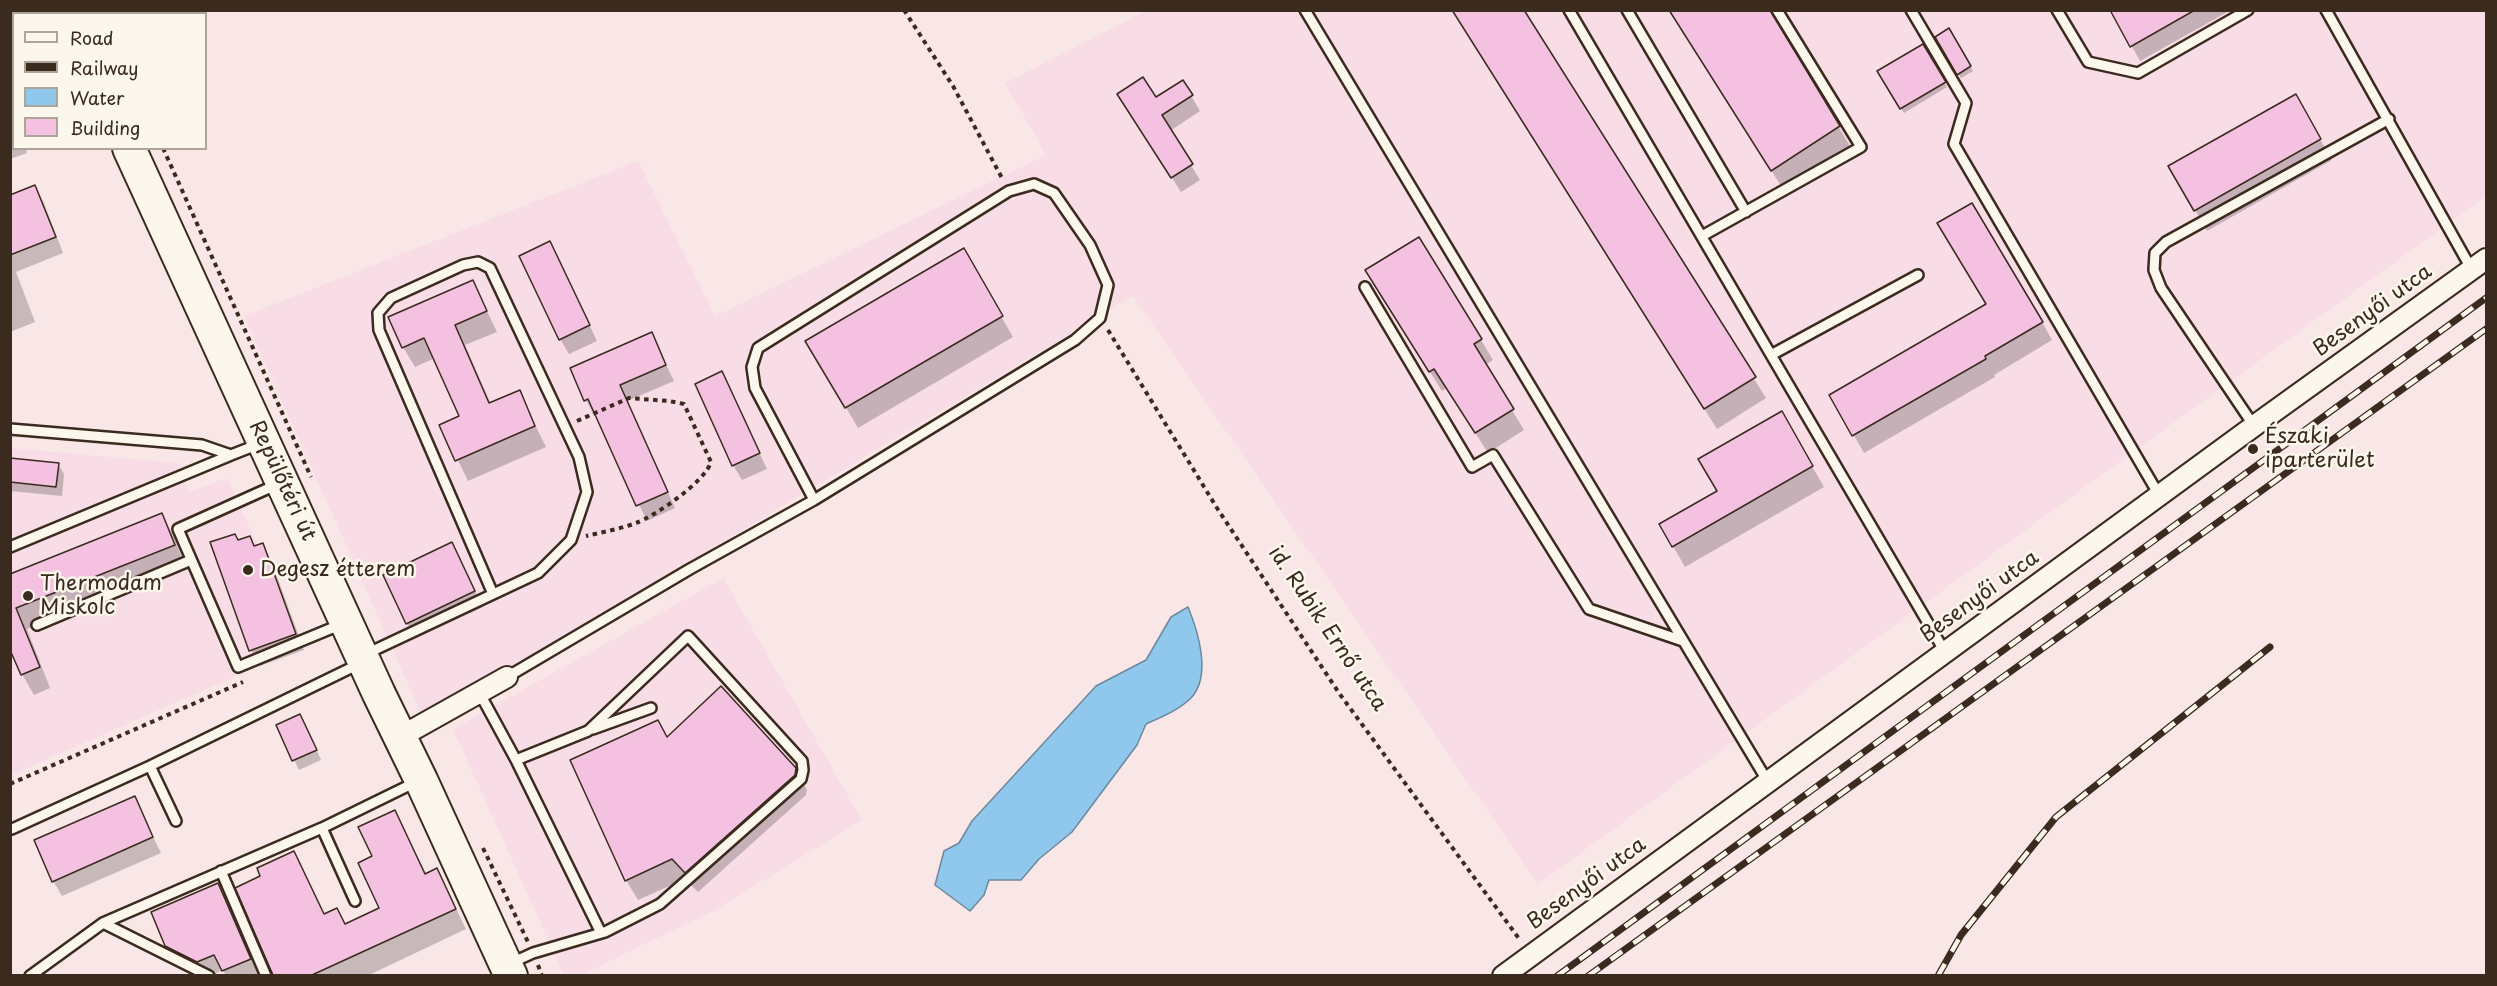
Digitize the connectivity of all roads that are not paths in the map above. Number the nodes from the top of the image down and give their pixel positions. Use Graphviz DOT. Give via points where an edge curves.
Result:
graph roads {
  1 [pos="1305,10"];
  2 [pos="1569,10"];
  3 [pos="1627,10"];
  4 [pos="1777,10"];
  5 [pos="1911,10"];
  6 [pos="2057,10"];
  7 [pos="2248,10"];
  8 [pos="2326,10"];
  9 [pos="2389,119"];
  10 [pos="130,150"];
  11 [pos="1746,212"];
  12 [pos="1702,236"];
  13 [pos="2479,264"];
  14 [pos="1918,274"];
  15 [pos="1365,287"];
  16 [pos="1771,355"];
  17 [pos="2254,426"];
  18 [pos="10,429"];
  19 [pos="264,442"];
  20 [pos="231,455"];
  21 [pos="282,482"];
  22 [pos="2159,495"];
  23 [pos="813,500"];
  24 [pos="10,547"];
  25 [pos="191,560"];
  26 [pos="493,594"];
  27 [pos="347,623"];
  28 [pos="37,625"];
  29 [pos="1683,641"];
  30 [pos="1945,652"];
  31 [pos="363,659"];
  32 [pos="507,677"];
  33 [pos="479,692"];
  34 [pos="651,708"];
  35 [pos="588,731"];
  36 [pos="400,737"];
  37 [pos="516,760"];
  38 [pos="150,766"];
  39 [pos="421,780"];
  40 [pos="1768,782"];
  41 [pos="176,821"];
  42 [pos="322,828"];
  43 [pos="12,830"];
  44 [pos="221,871"];
  45 [pos="355,901"];
  46 [pos="102,923"];
  47 [pos="601,933"];
  48 [pos="517,965"];
  49 [pos="30,975"];
  50 [pos="209,975"];
  51 [pos="266,975"];
  52 [pos="1503,975"];
  1 -- 29 [label="lane"];
  2 -- 12 [label="lane"];
  3 -- 11 [label="lane"];
  4 -- 11 [label="lane" via="1861,147"];
  5 -- 22 [label="lane" via="1966,103 1954,144"];
  6 -- 7 [label="lane" via="2088,62 2138,73"];
  8 -- 9 [label="lane"];
  9 -- 13 [label="lane"];
  9 -- 17 [label="lane" via="2166,242 2155,253 2154,270 2161,288"];
  10 -- 19 [label="main road, Repülőtéri út"];
  11 -- 12 [label="lane"];
  12 -- 16 [label="lane"];
  13 -- 17 [label="street, Besenyői utca"];
  14 -- 16 [label="lane"];
  15 -- 29 [label="lane" via="1473,467 1493,455 1589,609"];
  16 -- 30 [label="lane"];
  17 -- 22 [label="street, Besenyői utca"];
  18 -- 20 [label="lane" via="202,445"];
  19 -- 20 [label="lane"];
  19 -- 21 [label="main road, Repülőtéri út"];
  20 -- 24 [label="lane"];
  21 -- 25 [label="lane" via="178,529"];
  21 -- 27 [label="main road, Repülőtéri út"];
  22 -- 30 [label="street, Besenyői utca"];
  23 -- 23 [label="lane" via="1075,340 1100,318 1108,285 1090,245 1054,193 1034,184 1009,191 758,348 752,367 755,388"];
  23 -- 32 [label="lane"];
  25 -- 27 [label="lane" via="237,667"];
  25 -- 28 [label="lane"];
  26 -- 26 [label="lane" via="538,573 571,540 587,492 579,457 565,426 490,268 478,262 391,298 378,313 380,330"];
  26 -- 31 [label="lane"];
  27 -- 31 [label="main road, Repülőtéri út"];
  29 -- 40 [label="lane"];
  30 -- 40 [label="street, Besenyői utca"];
  31 -- 36 [label="main road, Repülőtéri út"];
  31 -- 38 [label="lane"];
  32 -- 33 [label="street"];
  33 -- 36 [label="street"];
  33 -- 37 [label="lane"];
  34 -- 35 [label="lane"];
  35 -- 37 [label="lane"];
  35 -- 47 [label="lane" via="688,636 802,761 803,770 801,779 660,904"];
  36 -- 39 [label="main road, Repülőtéri út"];
  37 -- 47 [label="lane"];
  38 -- 41 [label="lane"];
  38 -- 43 [label="lane"];
  39 -- 42 [label="lane"];
  39 -- 48 [label="main road, Repülőtéri út"];
  40 -- 52 [label="street, Besenyői utca"];
  42 -- 44 [label="lane"];
  42 -- 45 [label="lane"];
  44 -- 46 [label="lane"];
  44 -- 51 [label="lane"];
  46 -- 49 [label="lane"];
  46 -- 50 [label="lane"];
  47 -- 48 [label="lane"];
}
